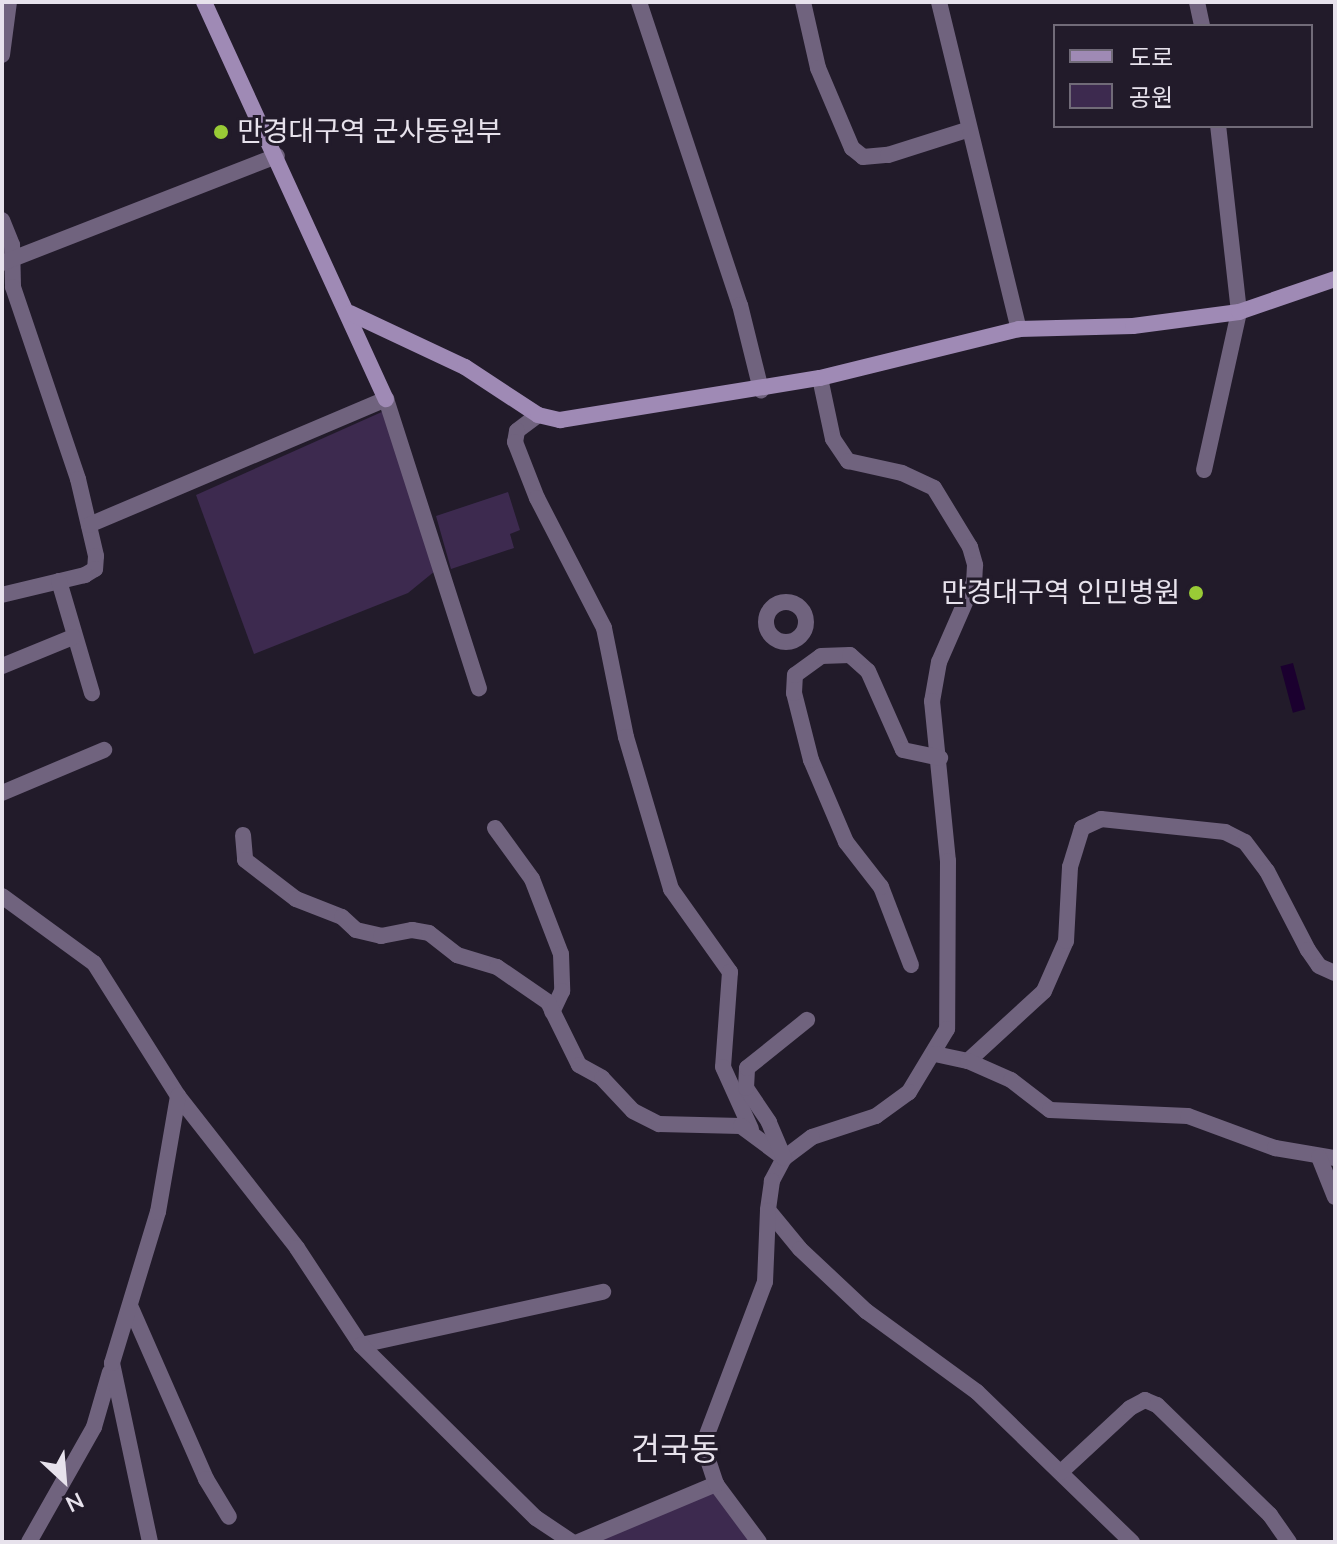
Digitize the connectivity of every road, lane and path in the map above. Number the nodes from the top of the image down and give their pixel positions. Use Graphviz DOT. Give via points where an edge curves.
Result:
graph roads {
  1 [pos="9,2"];
  2 [pos="204,2"];
  3 [pos="639,2"];
  4 [pos="803,2"];
  5 [pos="939,2"];
  6 [pos="1197,2"];
  7 [pos="1202,24"];
  8 [pos="2,55"];
  9 [pos="1218,128"];
  10 [pos="967,130"];
  11 [pos="277,156"];
  12 [pos="2,220"];
  13 [pos="7,260"];
  14 [pos="1335,279"];
  15 [pos="1239,312"];
  16 [pos="350,313"];
  17 [pos="1019,329"];
  18 [pos="820,378"];
  19 [pos="761,390"];
  20 [pos="386,399"];
  21 [pos="538,415"];
  22 [pos="1204,470"];
  23 [pos="89,525"];
  24 [pos="59,581"];
  25 [pos="2,595"];
  26 [pos="73,637"];
  27 [pos="798,638"];
  28 [pos="811,660"];
  29 [pos="2,666"];
  30 [pos="479,688"];
  31 [pos="92,693"];
  32 [pos="104,750"];
  33 [pos="940,758"];
  34 [pos="2,793"];
  35 [pos="495,828"];
  36 [pos="243,835"];
  37 [pos="2,896"];
  38 [pos="911,965"];
  39 [pos="1335,973"];
  40 [pos="552,1012"];
  41 [pos="807,1020"];
  42 [pos="935,1054"];
  43 [pos="968,1061"];
  44 [pos="178,1096"];
  45 [pos="751,1129"];
  46 [pos="1327,1157"];
  47 [pos="784,1158"];
  48 [pos="1335,1197"];
  49 [pos="768,1210"];
  50 [pos="603,1292"];
  51 [pos="131,1308"];
  52 [pos="361,1345"];
  53 [pos="112,1363"];
  54 [pos="1061,1472"];
  55 [pos="716,1484"];
  56 [pos="229,1517"];
  57 [pos="29,1542"];
  58 [pos="150,1542"];
  59 [pos="572,1542"];
  60 [pos="578,1542"];
  61 [pos="759,1542"];
  62 [pos="1132,1542"];
  63 [pos="1289,1542"];
  1 -- 8 [label="street"];
  2 -- 11 [label="street"];
  3 -- 19 [label="street" via="740,305"];
  4 -- 10 [label="street" via="818,68 852,148 863,157 888,155"];
  5 -- 10 [label="street"];
  6 -- 7 [label="street"];
  9 -- 15 [label="street"];
  10 -- 17 [label="street"];
  11 -- 13 [label="street"];
  11 -- 16 [label="street"];
  12 -- 13 [label="street"];
  13 -- 23 [label="street"];
  14 -- 15 [label="street"];
  15 -- 17 [label="street" via="1133,326"];
  15 -- 22 [label="street"];
  16 -- 20 [label="street"];
  16 -- 21 [label="street" via="465,367"];
  17 -- 18 [label="street"];
  18 -- 19 [label="street"];
  18 -- 33 [label="street" via="833,439 848,461 902,473 934,488 970,547 974,582 939,662 932,701"];
  19 -- 21 [label="street" via="560,420"];
  20 -- 23 [label="street"];
  20 -- 30 [label="street"];
  21 -- 45 [label="street" via="517,431 515,442 537,498 604,628 626,737 671,889 730,972 733,987 723,1067"];
  23 -- 24 [label="street" via="95,569"];
  24 -- 25 [label="street"];
  24 -- 26 [label="street"];
  26 -- 29 [label="street"];
  26 -- 31 [label="street"];
  27 -- 28 [label="street"];
  28 -- 33 [label="street" via="850,655 868,671 903,750"];
  28 -- 38 [label="street" via="795,675 794,693 811,760 846,842 881,887"];
  32 -- 34 [label="street"];
  33 -- 42 [label="street" via="951,969 947,1029"];
  35 -- 40 [label="street" via="532,879 561,954 562,991"];
  36 -- 40 [label="street" via="245,860 296,899 368,933 429,933 457,955 497,967 548,1002"];
  37 -- 44 [label="street" via="94,963"];
  39 -- 43 [label="street" via="1319,966 1308,950 1267,871 1245,842 1225,832 1101,819 1082,828 1070,867 1066,941 1055,973 1035,1002"];
  40 -- 45 [label="street" via="579,1065 602,1078 633,1111 659,1124"];
  41 -- 47 [label="street" via="747,1068 746,1088"];
  42 -- 43 [label="street"];
  42 -- 47 [label="street" via="922,1078 892,1106 812,1137"];
  43 -- 46 [label="street" via="1011,1080 1050,1110 1188,1116 1275,1148"];
  44 -- 51 [label="street" via="163,1186"];
  44 -- 52 [label="street" via="297,1248"];
  45 -- 47 [label="street"];
  46 -- 48 [label="street"];
  47 -- 49 [label="street" via="772,1181"];
  49 -- 54 [label="street" via="800,1249 866,1311 916,1352 954,1373"];
  49 -- 55 [label="street" via="765,1282 703,1445"];
  50 -- 52 [label="street"];
  51 -- 53 [label="street"];
  51 -- 56 [label="street" via="206,1479"];
  52 -- 59 [label="street" via="536,1518"];
  53 -- 57 [label="street" via="94,1427"];
  53 -- 58 [label="street"];
  54 -- 62 [label="street"];
  54 -- 63 [label="street" via="1145,1400 1157,1405 1236,1482"];
  55 -- 60 [label="street"];
  55 -- 61 [label="street"];
}
